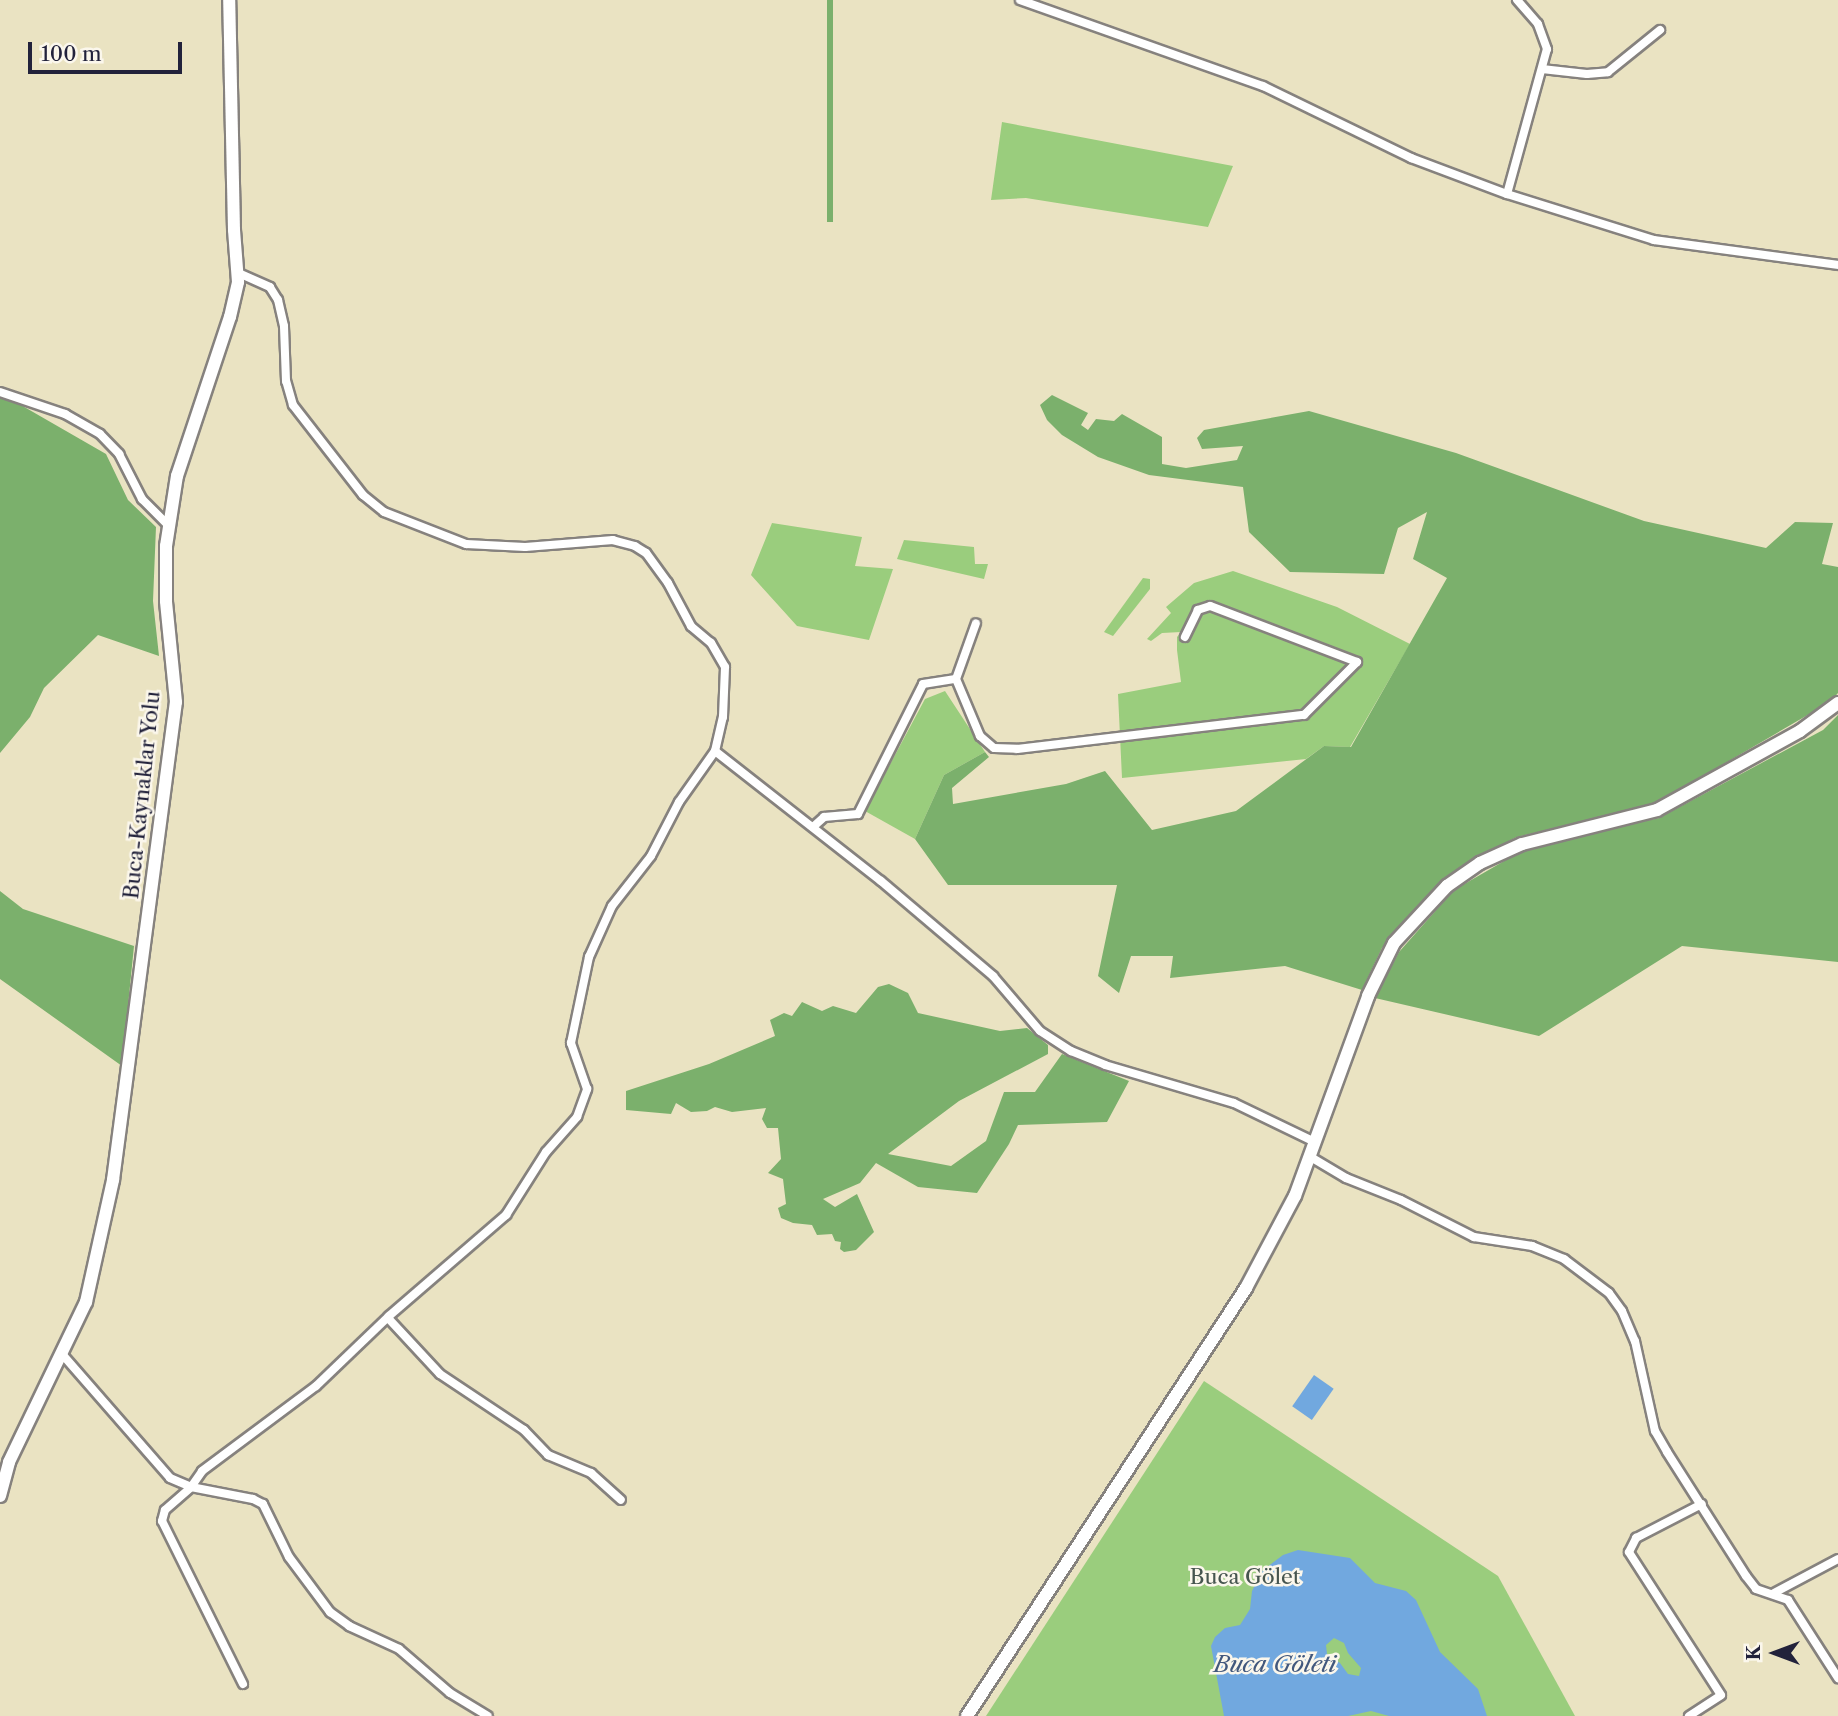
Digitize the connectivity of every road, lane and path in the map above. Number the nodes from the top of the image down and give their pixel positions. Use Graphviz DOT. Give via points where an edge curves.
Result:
graph roads {
  1 [pos="229,0"];
  2 [pos="1020,0"];
  3 [pos="1517,0"];
  4 [pos="1660,30"];
  5 [pos="1542,69"];
  6 [pos="1507,194"];
  7 [pos="1838,265"];
  8 [pos="237,272"];
  9 [pos="0,392"];
  10 [pos="169,526"];
  11 [pos="976,623"];
  12 [pos="1185,637"];
  13 [pos="956,679"];
  14 [pos="1838,703"];
  15 [pos="715,751"];
  16 [pos="813,827"];
  17 [pos="1315,1142"];
  18 [pos="1309,1156"];
  19 [pos="388,1318"];
  20 [pos="62,1354"];
  21 [pos="191,1487"];
  22 [pos="0,1496"];
  23 [pos="621,1500"];
  24 [pos="1702,1504"];
  25 [pos="1838,1559"];
  26 [pos="1774,1593"];
  27 [pos="1838,1678"];
  28 [pos="243,1684"];
  29 [pos="488,1716"];
  30 [pos="967,1716"];
  31 [pos="1689,1716"];
  1 -- 8 [label="street, Buca-Kaynaklar Yolu"];
  2 -- 6 [label="street" via="1263,86 1411,158"];
  3 -- 5 [label="street" via="1538,24 1547,50"];
  4 -- 5 [label="street" via="1608,72"];
  5 -- 6 [label="street"];
  6 -- 7 [label="street" via="1654,240"];
  8 -- 10 [label="street, Buca-Kaynaklar Yolu" via="230,317 177,476"];
  8 -- 15 [label="street" via="270,287 278,300 286,381 293,404 363,495 384,512 466,544 525,547 612,540 646,553 691,626 711,643 725,667 723,717"];
  9 -- 10 [label="street" via="65,414 100,434 118,454 142,499"];
  10 -- 20 [label="street, Buca-Kaynaklar Yolu" via="166,600 176,702 113,1180 86,1302"];
  11 -- 13 [label="street"];
  12 -- 13 [label="street" via="1198,610 1210,606 1357,662 1304,715 1017,749 994,748 980,736"];
  13 -- 16 [label="street" via="923,684 858,814 824,817"];
  14 -- 17 [label="street" via="1800,731 1657,810 1522,844 1480,863 1447,886 1394,943 1368,996"];
  15 -- 16 [label="street"];
  15 -- 19 [label="street" via="679,802 651,856 612,906 589,957 571,1044 587,1089 577,1117 546,1152 506,1215"];
  16 -- 17 [label="street" via="993,976 1040,1031 1071,1051 1234,1103"];
  17 -- 18 [label="street"];
  18 -- 24 [label="street" via="1474,1237 1532,1246 1564,1259 1599,1283 1622,1311 1635,1341 1655,1431"];
  18 -- 30 [label="street" via="1295,1196 1245,1288"];
  19 -- 21 [label="street" via="316,1386 202,1471"];
  19 -- 23 [label="street" via="440,1374 524,1430 548,1455 591,1473"];
  20 -- 21 [label="street" via="170,1478"];
  20 -- 22 [label="street, Buca-Kaynaklar Yolu" via="9,1462"];
  21 -- 28 [label="street" via="165,1510 162,1521"];
  21 -- 29 [label="street" via="263,1504 289,1558 330,1612 399,1649 450,1693"];
  24 -- 26 [label="street" via="1756,1589"];
  24 -- 31 [label="street" via="1636,1538 1629,1552 1721,1695"];
  25 -- 26 [label="street"];
  26 -- 27 [label="street" via="1788,1600"];
}
